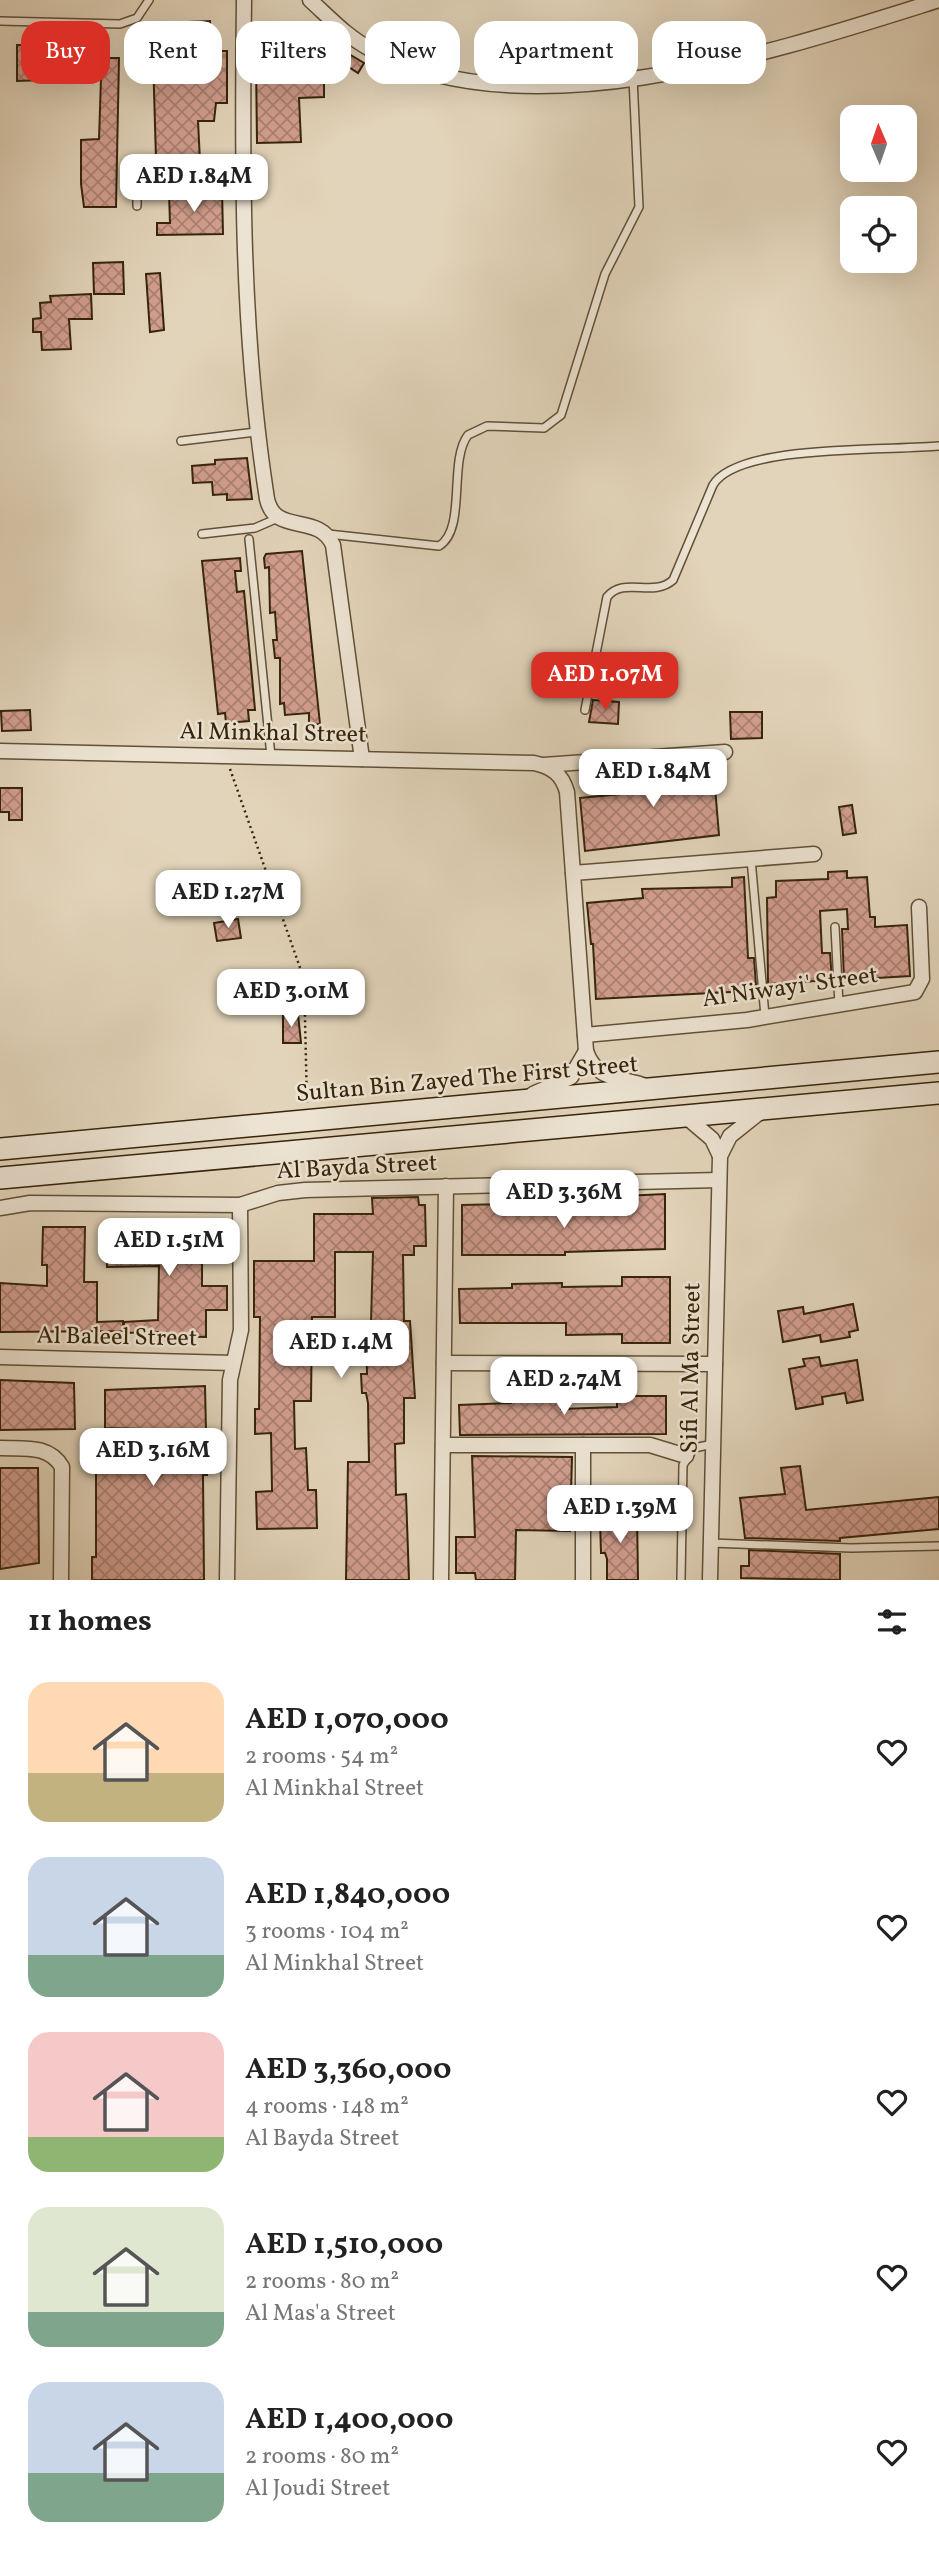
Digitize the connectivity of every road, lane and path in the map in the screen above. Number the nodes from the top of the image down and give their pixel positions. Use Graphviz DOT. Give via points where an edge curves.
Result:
graph roads {
  1 [pos="149,0"];
  2 [pos="244,0"];
  3 [pos="310,0"];
  4 [pos="939,0"];
  5 [pos="0,21"];
  6 [pos="244,21"];
  7 [pos="638,76"];
  8 [pos="474,82"];
  9 [pos="243,84"];
  10 [pos="496,84"];
  11 [pos="542,84"];
  12 [pos="633,84"];
  13 [pos="242,174"];
  14 [pos="136,206"];
  15 [pos="257,432"];
  16 [pos="181,441"];
  17 [pos="939,446"];
  18 [pos="278,518"];
  19 [pos="249,533"];
  20 [pos="202,534"];
  21 [pos="327,534"];
  22 [pos="585,710"];
  23 [pos="0,751"];
  24 [pos="725,752"];
  25 [pos="225,756"];
  26 [pos="271,757"];
  27 [pos="362,759"];
  28 [pos="544,765"];
  29 [pos="814,854"];
  30 [pos="751,859"];
  31 [pos="573,873"];
  32 [pos="919,907"];
  33 [pos="835,927"];
  34 [pos="839,1005"];
  35 [pos="765,1016"];
  36 [pos="585,1035"];
  37 [pos="586,1051"];
  38 [pos="939,1062"];
  39 [pos="653,1089"];
  40 [pos="939,1093"];
  41 [pos="521,1101"];
  42 [pos="764,1109"];
  43 [pos="685,1116"];
  44 [pos="308,1121"];
  45 [pos="0,1149"];
  46 [pos="720,1156"];
  47 [pos="0,1178"];
  48 [pos="719,1180"];
  49 [pos="446,1186"];
  50 [pos="240,1205"];
  51 [pos="0,1208"];
  52 [pos="0,1357"];
  53 [pos="233,1363"];
  54 [pos="444,1363"];
  55 [pos="715,1364"];
  56 [pos="713,1444"];
  57 [pos="443,1445"];
  58 [pos="583,1445"];
  59 [pos="0,1448"];
  60 [pos="686,1456"];
  61 [pos="711,1543"];
  62 [pos="939,1546"];
  63 [pos="61,1580"];
  64 [pos="227,1580"];
  65 [pos="441,1580"];
  66 [pos="583,1580"];
  67 [pos="681,1580"];
  68 [pos="710,1580"];
  1 -- 5 [label="lane" via="137,18 120,24"];
  2 -- 6 [label="street"];
  3 -- 8 [label="street" via="344,32 374,51 411,67"];
  4 -- 7 [label="street" via="764,52"];
  9 -- 13 [label="street"];
  10 -- 11 [label="street"];
  12 -- 21 [label="lane" via="639,207 605,274 561,415 544,428 487,426 468,435 460,452 450,535 443,544 431,548"];
  13 -- 14 [label="lane" via="145,173 137,183"];
  13 -- 15 [label="street" via="246,319"];
  15 -- 16 [label="lane"];
  15 -- 18 [label="street" via="268,505"];
  17 -- 22 [label="lane" via="805,453 722,474 713,485 673,580 656,589 620,588 607,597"];
  18 -- 19 [label="lane"];
  18 -- 21 [label="street" via="309,524"];
  19 -- 20 [label="lane"];
  19 -- 26 [label="lane"];
  21 -- 27 [label="street" via="334,551"];
  23 -- 25 [label="street, Al Minkhal Street"];
  24 -- 28 [label="street, Al Minkhal Street"];
  25 -- 26 [label="street, Al Minkhal Street"];
  25 -- 44 [label="path" via="304,979"];
  26 -- 27 [label="street, Al Minkhal Street"];
  27 -- 28 [label="street, Al Minkhal Street"];
  28 -- 31 [label="street" via="564,782"];
  29 -- 30 [label="street"];
  30 -- 31 [label="street"];
  30 -- 35 [label="lane"];
  31 -- 36 [label="street"];
  32 -- 34 [label="street, Al Niwayi' Street" via="922,979 918,989"];
  33 -- 34 [label="lane"];
  34 -- 35 [label="street, Al Niwayi' Street"];
  35 -- 36 [label="street, Al Niwayi' Street"];
  36 -- 37 [label="street"];
  37 -- 39 [label="street" via="602,1074"];
  37 -- 41 [label="street" via="571,1077"];
  38 -- 39 [label="main road, Sultan Bin Zayed The First Street"];
  39 -- 41 [label="main road, Sultan Bin Zayed The First Street"];
  40 -- 42 [label="main road"];
  41 -- 44 [label="main road, Sultan Bin Zayed The First Street"];
  42 -- 43 [label="main road"];
  42 -- 46 [label="street" via="730,1136"];
  43 -- 46 [label="street" via="712,1139"];
  43 -- 47 [label="main road"];
  44 -- 45 [label="main road, Sultan Bin Zayed The First Street"];
  46 -- 48 [label="street, Sifi Al Ma Street"];
  48 -- 49 [label="street, Al Bayda Street"];
  48 -- 55 [label="street, Sifi Al Ma Street"];
  49 -- 50 [label="street, Al Bayda Street" via="292,1191"];
  49 -- 54 [label="street"];
  50 -- 51 [label="street, Al Bayda Street" via="30,1203"];
  50 -- 53 [label="street" via="241,1330"];
  52 -- 53 [label="street, Al Baleel Street"];
  53 -- 64 [label="street"];
  54 -- 55 [label="street"];
  54 -- 57 [label="street"];
  55 -- 56 [label="street, Sifi Al Ma Street"];
  56 -- 60 [label="lane" via="698,1446"];
  56 -- 61 [label="street, Sifi Al Ma Street"];
  57 -- 58 [label="street"];
  57 -- 65 [label="street"];
  58 -- 60 [label="street" via="650,1445"];
  58 -- 66 [label="street"];
  59 -- 63 [label="street" via="44,1451 62,1467"];
  60 -- 67 [label="lane"];
  61 -- 62 [label="lane"];
  61 -- 68 [label="street, Sifi Al Ma Street"];
}
